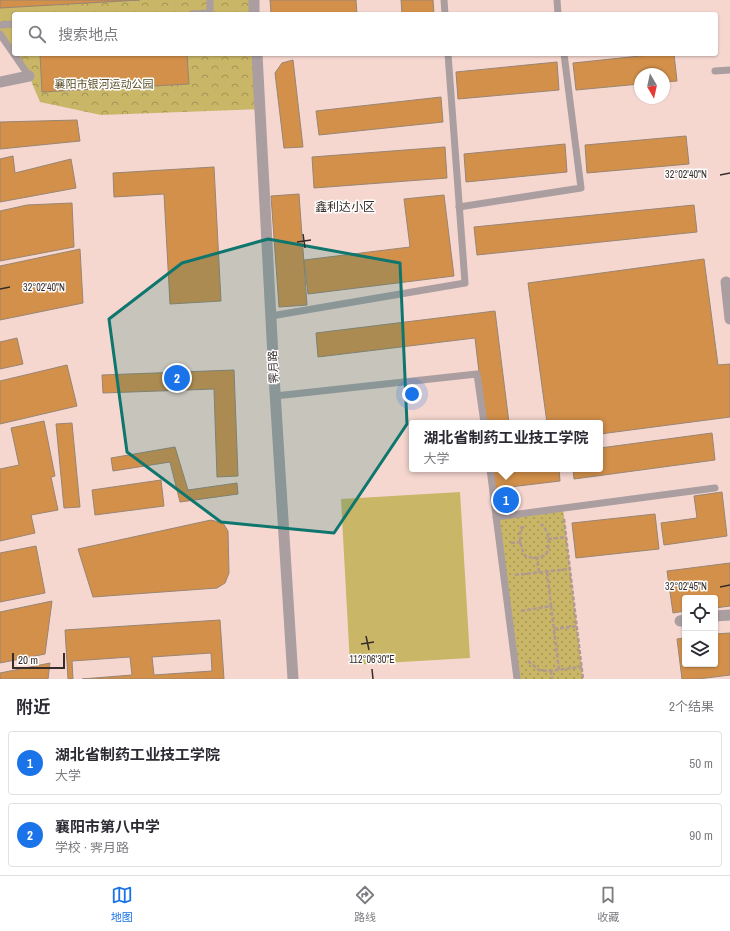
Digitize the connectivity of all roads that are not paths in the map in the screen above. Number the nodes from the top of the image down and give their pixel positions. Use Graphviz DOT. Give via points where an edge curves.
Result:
graph roads {
  1 [pos="210,0"];
  2 [pos="254,0"];
  3 [pos="444,0"];
  4 [pos="557,0"];
  5 [pos="210,12"];
  6 [pos="254,12"];
  7 [pos="445,12"];
  8 [pos="558,12"];
  9 [pos="12,24"];
  10 [pos="0,25"];
  11 [pos="0,34"];
  12 [pos="12,51"];
  13 [pos="15,56"];
  14 [pos="257,56"];
  15 [pos="448,56"];
  16 [pos="564,56"];
  17 [pos="730,70"];
  18 [pos="715,71"];
  19 [pos="29,76"];
  20 [pos="0,82"];
  21 [pos="459,207"];
  22 [pos="726,282"];
  23 [pos="271,316"];
  24 [pos="730,319"];
  25 [pos="275,396"];
  26 [pos="484,420"];
  27 [pos="490,472"];
  28 [pos="715,488"];
  29 [pos="496,517"];
  30 [pos="730,614"];
  31 [pos="718,616"];
  32 [pos="293,679"];
  33 [pos="517,679"];
  1 -- 5 [label="lane"];
  2 -- 6 [label="street"];
  3 -- 7 [label="lane"];
  4 -- 8 [label="lane"];
  9 -- 10 [label="lane"];
  11 -- 12 [label="lane"];
  13 -- 19 [label="lane"];
  14 -- 23 [label="street, 霁月路"];
  15 -- 21 [label="lane"];
  16 -- 21 [label="lane" via="581,188"];
  17 -- 18 [label="lane"];
  19 -- 20 [label="street"];
  21 -- 23 [label="lane" via="465,283"];
  22 -- 24 [label="street"];
  23 -- 25 [label="street, 霁月路"];
  25 -- 26 [label="lane" via="477,374"];
  25 -- 32 [label="street, 霁月路"];
  27 -- 29 [label="lane"];
  28 -- 29 [label="lane"];
  29 -- 33 [label="lane"];
  30 -- 31 [label="street"];
}
